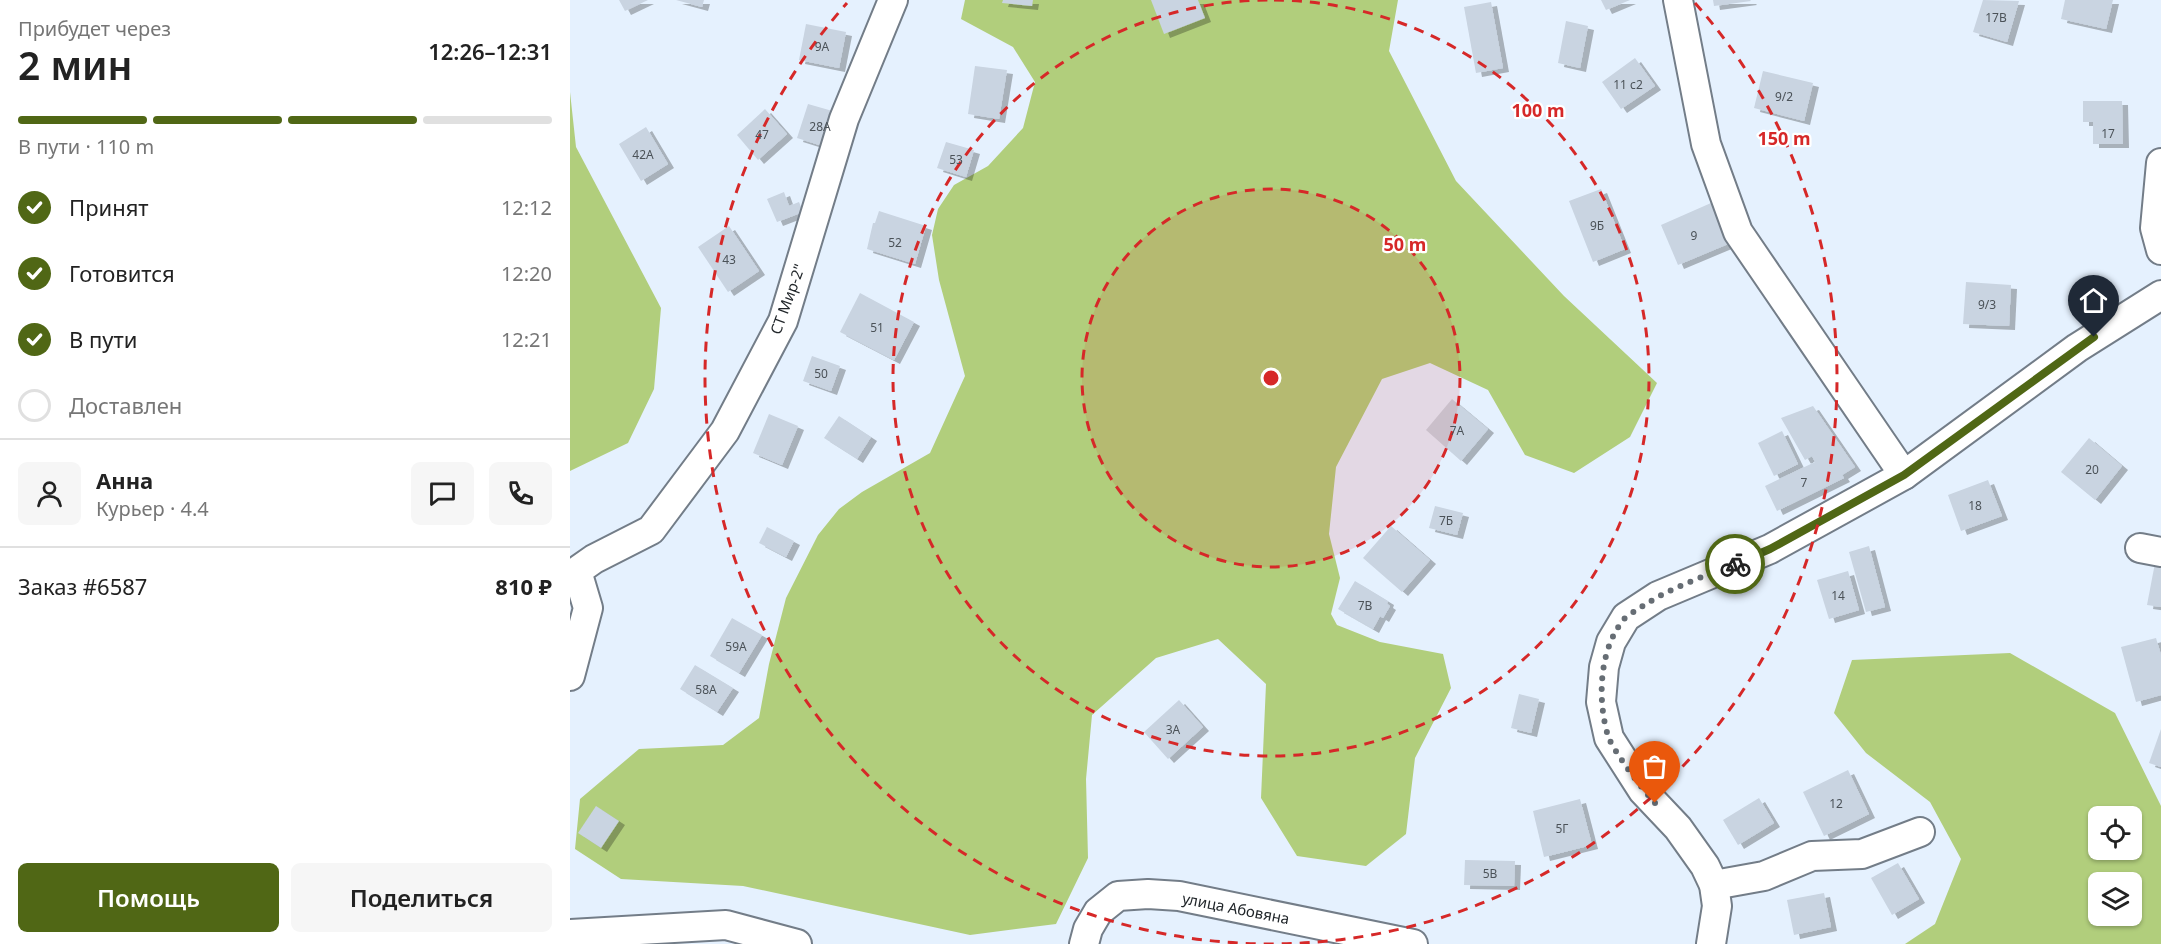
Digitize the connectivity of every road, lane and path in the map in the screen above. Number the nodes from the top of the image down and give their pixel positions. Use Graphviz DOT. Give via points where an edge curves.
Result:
graph roads {
  1 [pos="893,0"];
  2 [pos="1678,0"];
  3 [pos="2161,163"];
  4 [pos="2161,250"];
  5 [pos="2161,295"];
  6 [pos="1904,475"];
  7 [pos="570,676"];
  8 [pos="1920,832"];
  9 [pos="1714,885"];
  10 [pos="570,934"];
  11 [pos="797,944"];
  12 [pos="1084,944"];
  13 [pos="1413,944"];
  14 [pos="1711,944"];
  1 -- 7 [label="street, СТ Мир-2\"" via="844,119 783,321 725,431 651,530 577,571 588,608"];
  2 -- 6 [label="street" via="1706,144 1738,232"];
  3 -- 4 [label="street" via="2155,228"];
  5 -- 6 [label="street" via="2077,348"];
  6 -- 9 [label="street" via="1770,549 1658,596 1626,617 1611,642 1601,702 1609,738 1643,790 1678,828"];
  8 -- 9 [label="street" via="1862,854 1812,856 1764,876"];
  9 -- 14 [label="street" via="1717,906"];
  10 -- 11 [label="street" via="726,926"];
  12 -- 13 [label="street, улица Абовяна" via="1098,912 1118,896 1148,894 1179,896"];
}
